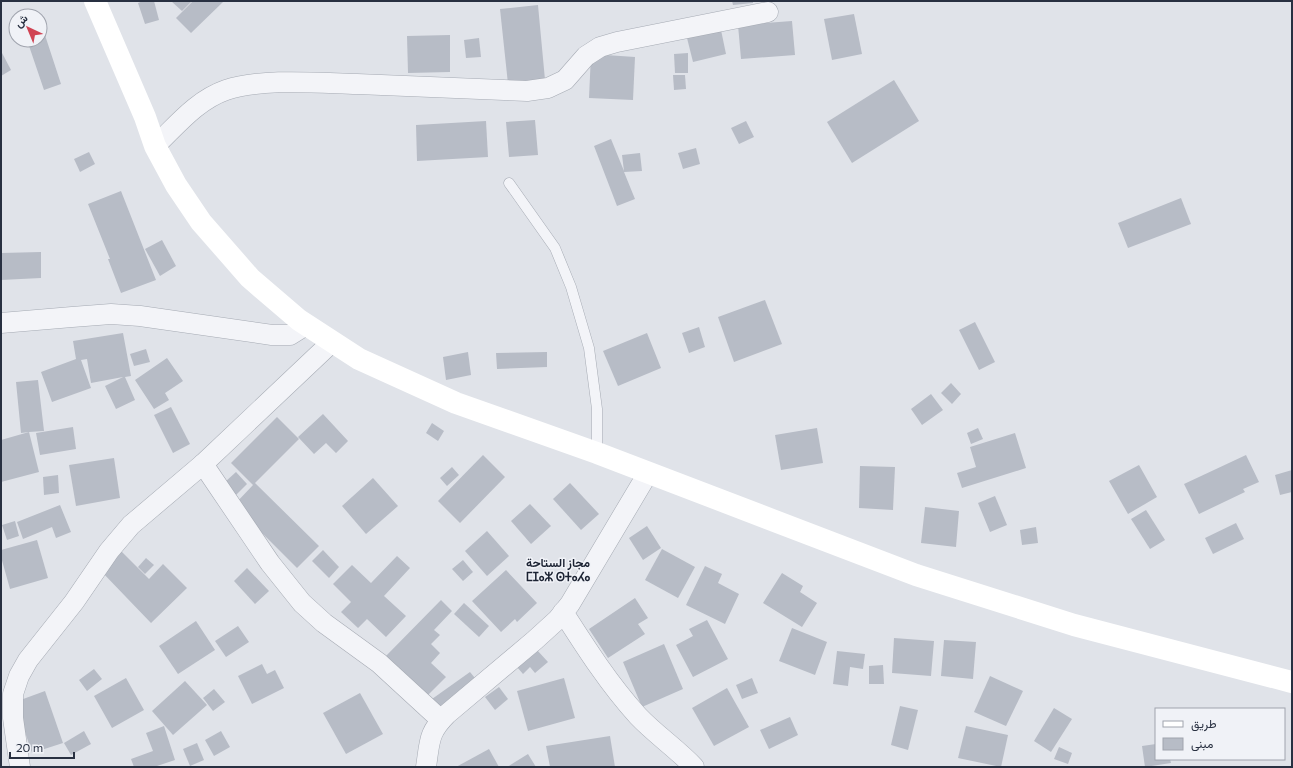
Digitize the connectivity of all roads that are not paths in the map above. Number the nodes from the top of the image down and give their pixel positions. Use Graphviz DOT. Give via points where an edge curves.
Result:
graph roads {
  1 [pos="96,1"];
  2 [pos="768,12"];
  3 [pos="155,146"];
  4 [pos="509,183"];
  5 [pos="1,324"];
  6 [pos="306,325"];
  7 [pos="332,342"];
  8 [pos="597,453"];
  9 [pos="203,464"];
  10 [pos="648,473"];
  11 [pos="563,612"];
  12 [pos="1292,682"];
  13 [pos="441,720"];
  14 [pos="20,767"];
  15 [pos="426,767"];
  16 [pos="694,767"];
  1 -- 3 [label="main road"];
  2 -- 3 [label="street" via="600,47 586,56 565,80 548,88 527,91 306,82 258,84 227,90 194,107"];
  3 -- 6 [label="main road" via="176,185 201,222 250,278"];
  4 -- 8 [label="lane" via="555,248 571,287 589,348 597,409"];
  5 -- 6 [label="street" via="111,314 272,335 290,335"];
  6 -- 7 [label="main road"];
  7 -- 8 [label="main road" via="360,359 456,403"];
  7 -- 9 [label="street"];
  8 -- 10 [label="main road"];
  9 -- 13 [label="street" via="270,563 302,603 324,623 380,663"];
  9 -- 14 [label="street" via="132,525 109,551 18,676 13,694 12,718"];
  10 -- 11 [label="street"];
  10 -- 12 [label="main road" via="916,575 1074,626"];
  11 -- 13 [label="street" via="535,640"];
  11 -- 16 [label="street" via="622,698"];
  13 -- 15 [label="street" via="431,735"];
}
